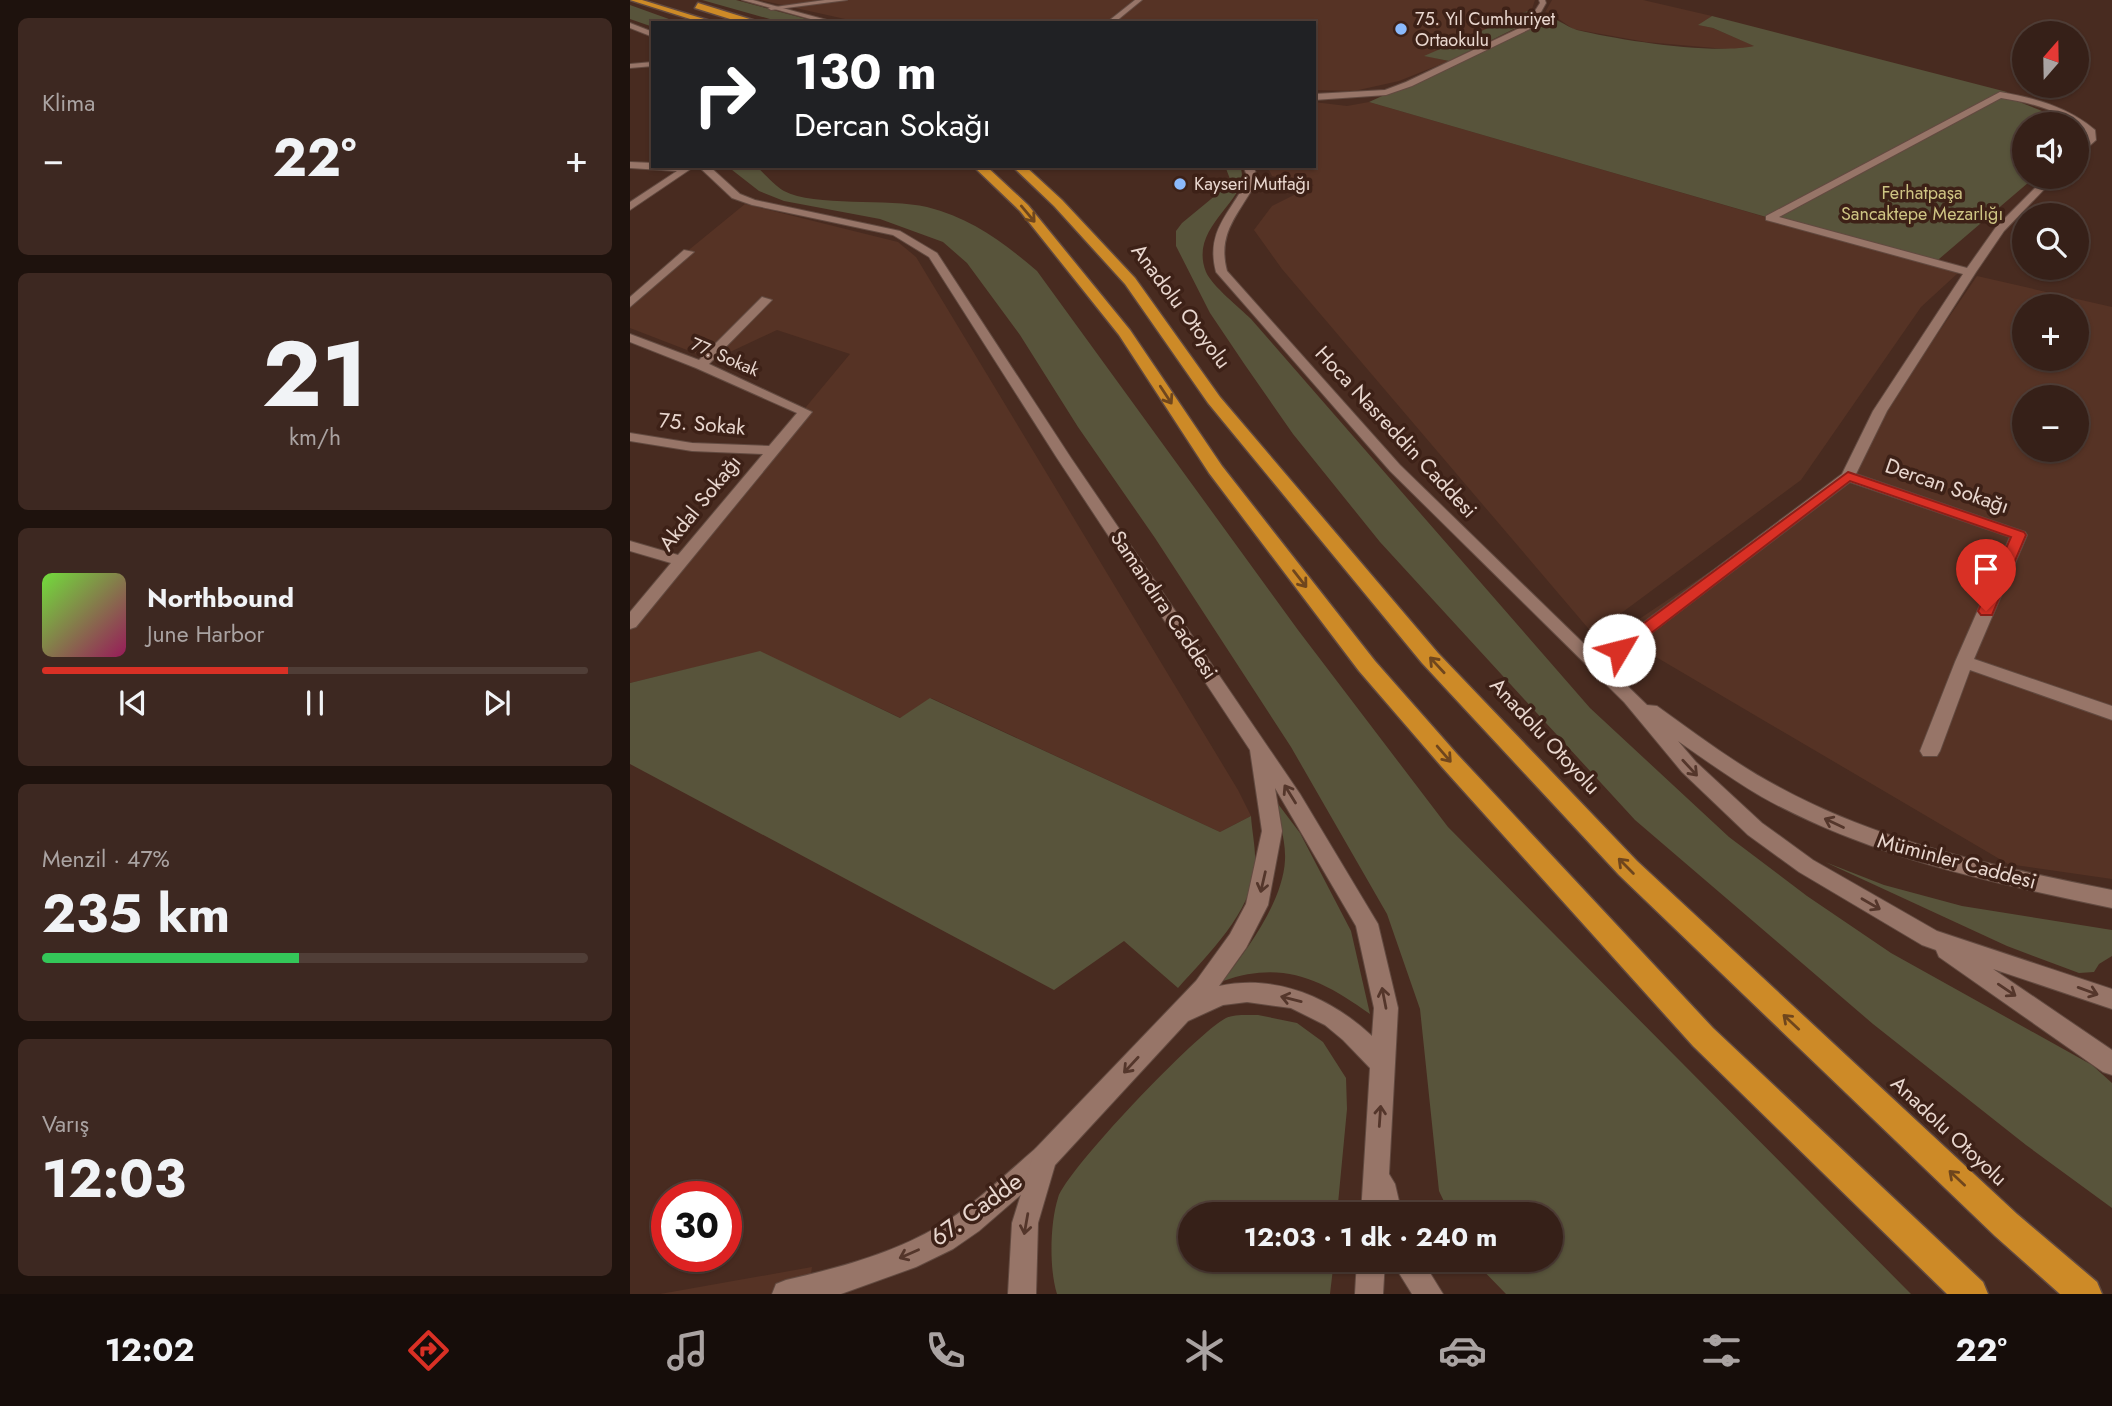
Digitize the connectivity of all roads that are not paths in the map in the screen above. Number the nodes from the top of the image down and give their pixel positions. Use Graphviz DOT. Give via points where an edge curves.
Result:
graph roads {
  1 [pos="633,0"];
  2 [pos="745,0"];
  3 [pos="844,0"];
  4 [pos="1139,0"];
  5 [pos="1542,0"];
  6 [pos="684,3"];
  7 [pos="771,8"];
  8 [pos="706,21"];
  9 [pos="746,21"];
  10 [pos="826,21"];
  11 [pos="1112,21"];
  12 [pos="634,27"];
  13 [pos="630,33"];
  14 [pos="651,34"];
  15 [pos="651,64"];
  16 [pos="630,66"];
  17 [pos="1316,97"];
  18 [pos="2057,112"];
  19 [pos="630,165"];
  20 [pos="651,166"];
  21 [pos="686,168"];
  22 [pos="705,168"];
  23 [pos="981,168"];
  24 [pos="1020,168"];
  25 [pos="1249,168"];
  26 [pos="2039,189"];
  27 [pos="630,207"];
  28 [pos="688,252"];
  29 [pos="1970,272"];
  30 [pos="766,300"];
  31 [pos="630,303"];
  32 [pos="630,338"];
  33 [pos="701,365"];
  34 [pos="804,412"];
  35 [pos="630,437"];
  36 [pos="770,450"];
  37 [pos="1848,476"];
  38 [pos="630,546"];
  39 [pos="681,561"];
  40 [pos="630,623"];
  41 [pos="1964,662"];
  42 [pos="1598,665"];
  43 [pos="1630,697"];
  44 [pos="2112,713"];
  45 [pos="1257,742"];
  46 [pos="1930,751"];
  47 [pos="2112,899"];
  48 [pos="1930,938"];
  49 [pos="2112,999"];
  50 [pos="1178,1016"];
  51 [pos="2112,1064"];
  52 [pos="1384,1066"];
  53 [pos="1044,1158"];
  54 [pos="1377,1166"];
  55 [pos="1375,1202"];
  56 [pos="1387,1202"];
  57 [pos="2006,1225"];
  58 [pos="1413,1272"];
  59 [pos="786,1294"];
  60 [pos="1021,1294"];
  61 [pos="1429,1294"];
  62 [pos="1971,1294"];
  63 [pos="2085,1294"];
  64 [pos="2101,1294"];
  1 -- 8 [label="highway"];
  2 -- 7 [label="street"];
  3 -- 7 [label="street"];
  4 -- 11 [label="street"];
  5 -- 17 [label="street" via="1529,26 1409,84 1386,92"];
  6 -- 9 [label="highway"];
  7 -- 10 [label="street"];
  12 -- 13 [label="street"];
  12 -- 14 [label="street"];
  15 -- 16 [label="street"];
  18 -- 29 [label="street" via="2000,95 1770,218"];
  19 -- 20 [label="street"];
  21 -- 27 [label="street"];
  22 -- 45 [label="street, Samandıra Caddesi" via="736,196 896,233 933,255"];
  23 -- 62 [label="highway, one-way" via="1024,208 1125,333 1215,470 1367,666 1440,750 1703,1037"];
  57 -- 24 [label="highway, Anadolu Otoyolu, one-way" via="1628,867 1430,658 1213,400 1130,281"];
  25 -- 42 [label="street, Hoca Nasreddin Caddesi" via="1253,178 1248,191 1224,224 1217,243 1222,272 1395,468"];
  26 -- 29 [label="street" via="2000,229"];
  28 -- 31 [label="street"];
  29 -- 37 [label="street" via="1880,411"];
  30 -- 33 [label="street"];
  32 -- 33 [label="street, 77. Sokak"];
  33 -- 34 [label="street, 77. Sokak"];
  34 -- 36 [label="street, Akdal Sokağı"];
  35 -- 36 [label="street, 75. Sokak" via="692,447"];
  36 -- 39 [label="street, Akdal Sokağı"];
  37 -- 41 [label="street, Dercan Sokağı" via="2019,535"];
  37 -- 42 [label="street"];
  38 -- 39 [label="street"];
  39 -- 40 [label="street, Akdal Sokağı"];
  41 -- 44 [label="street"];
  41 -- 46 [label="street, Dercan Sokağı"];
  42 -- 43 [label="street, Hoca Nasreddin Caddesi"];
  47 -- 43 [label="street, Müminler Caddesi, one-way" via="1924,857 1855,832 1786,800"];
  43 -- 48 [label="street, one-way" via="1689,767 1755,830 1806,866"];
  45 -- 50 [label="street, 67. Cadde, one-way" via="1272,831 1257,905 1238,941"];
  52 -- 45 [label="street, Samandıra Caddesi, one-way" via="1386,1008 1367,924"];
  48 -- 49 [label="street, one-way"];
  48 -- 51 [label="street, one-way"];
  52 -- 50 [label="street, one-way" via="1363,1040 1330,1014 1300,1000 1269,993 1222,995"];
  50 -- 53 [label="street, 67. Cadde, one-way"];
  54 -- 52 [label="street, Samandıra Caddesi, one-way"];
  53 -- 59 [label="street, 67. Cadde, one-way" via="943,1239 877,1268"];
  53 -- 60 [label="street, one-way" via="1025,1223"];
  54 -- 55 [label="street, Samandıra Caddesi"];
  54 -- 56 [label="street"];
  57 -- 63 [label="highway, Anadolu Otoyolu"];
  57 -- 64 [label="highway"];
  58 -- 61 [label="street"];
}
